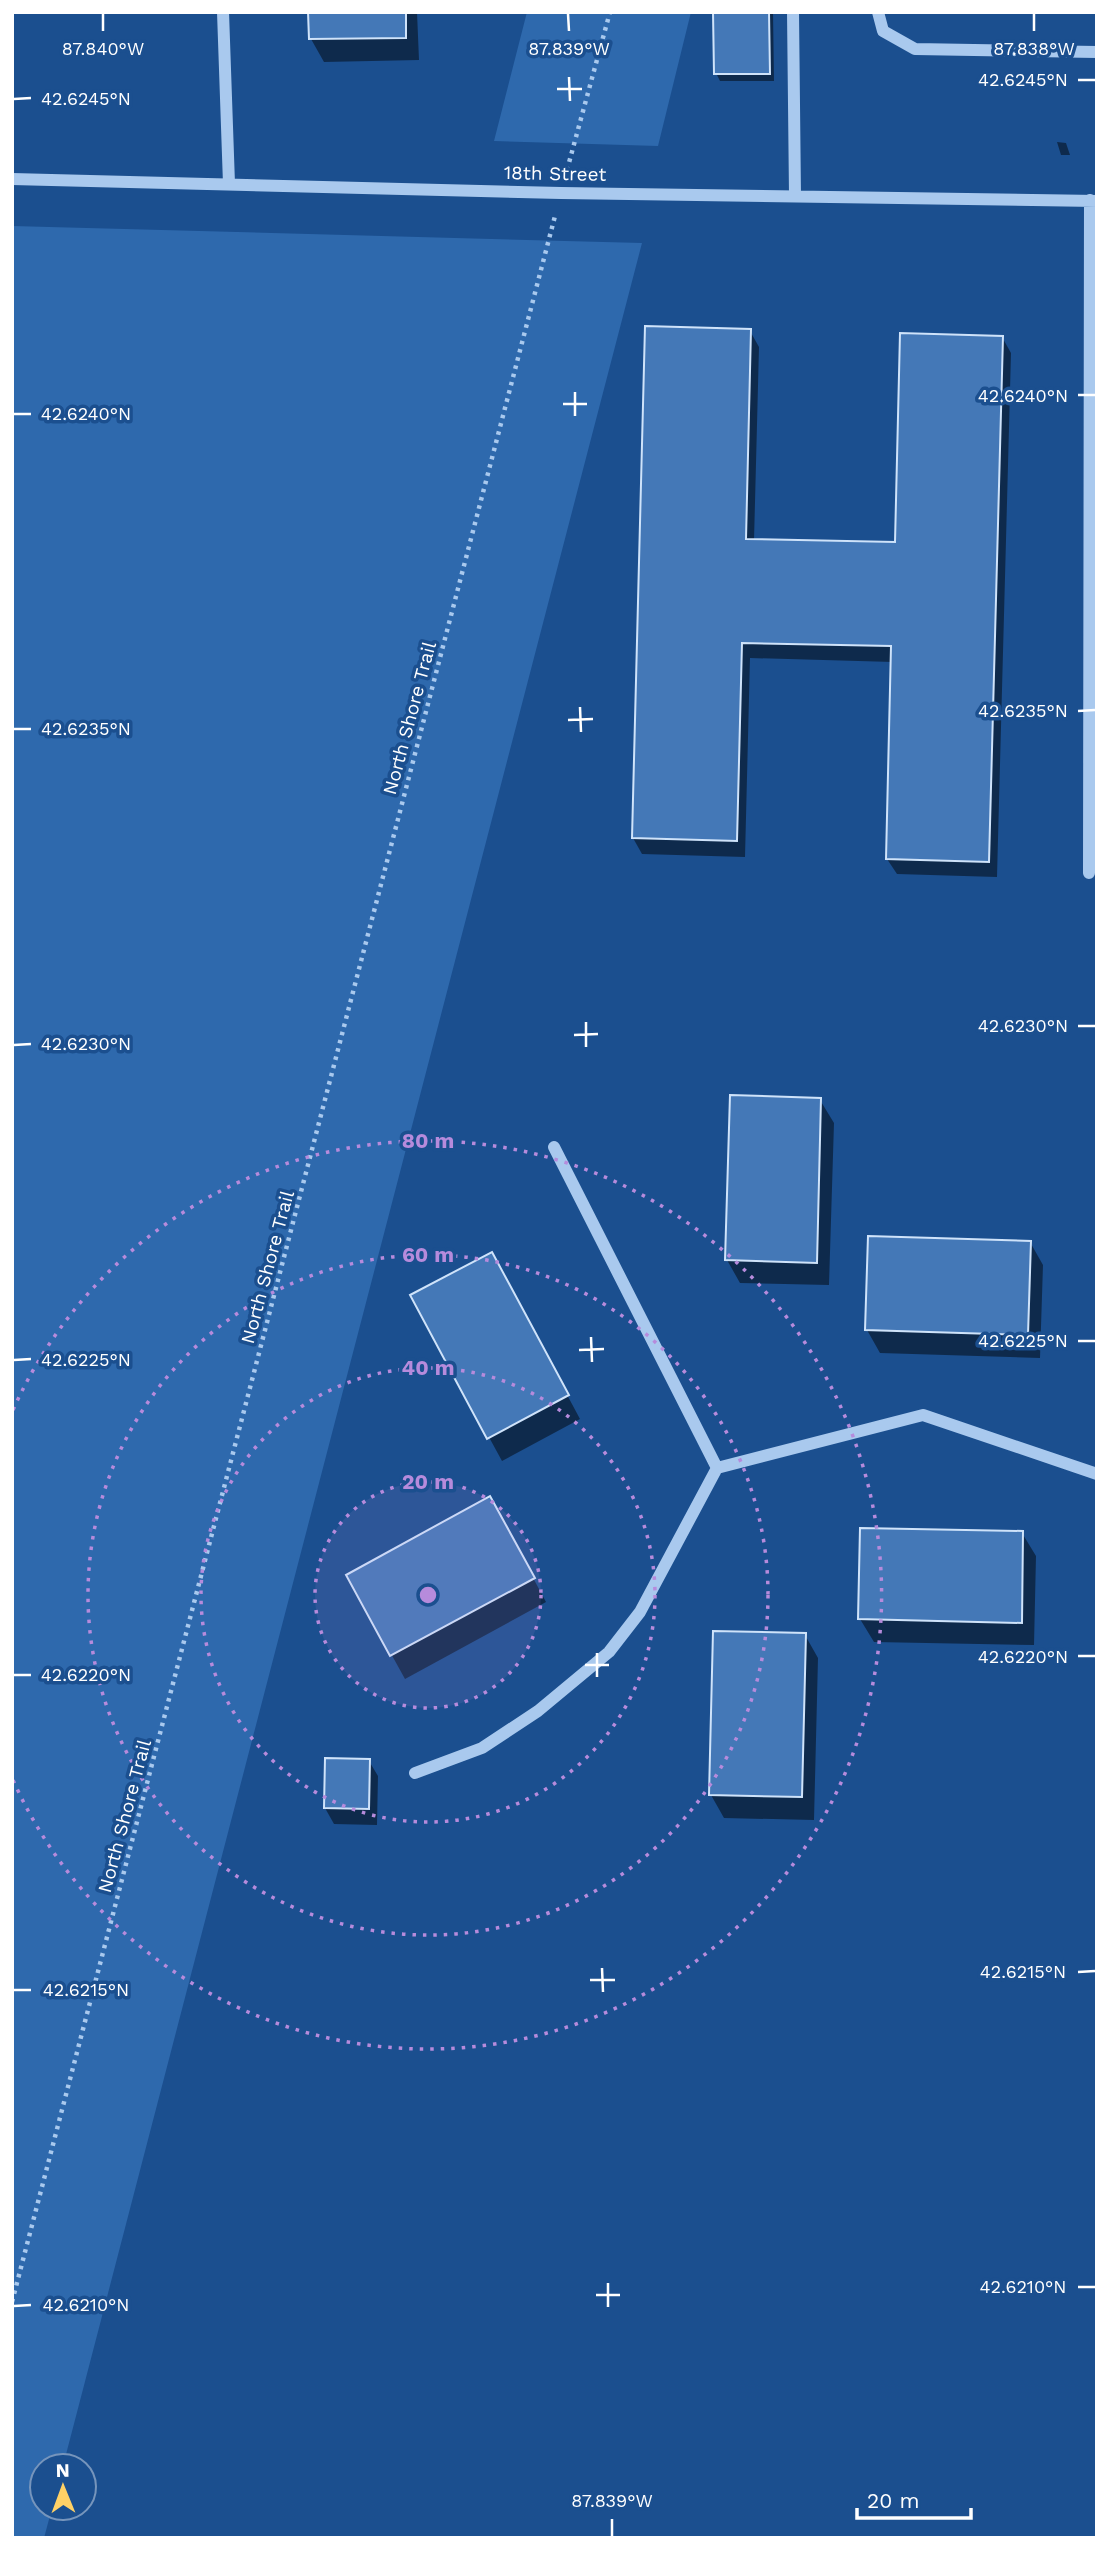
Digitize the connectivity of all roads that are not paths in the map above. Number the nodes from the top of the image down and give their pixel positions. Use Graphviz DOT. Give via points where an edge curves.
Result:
graph roads {
  1 [pos="223,12"];
  2 [pos="793,12"];
  3 [pos="878,12"];
  4 [pos="1097,52"];
  5 [pos="12,179"];
  6 [pos="229,184"];
  7 [pos="795,196"];
  8 [pos="1093,200"];
  9 [pos="1089,873"];
  10 [pos="554,1147"];
  11 [pos="717,1468"];
  12 [pos="1097,1474"];
  13 [pos="415,1773"];
  1 -- 6 [label="street"];
  2 -- 7 [label="street"];
  3 -- 4 [label="street" via="883,31 915,49"];
  5 -- 6 [label="street, 18th Street"];
  6 -- 7 [label="street, 18th Street"];
  7 -- 8 [label="street, 18th Street"];
  8 -- 9 [label="street"];
  10 -- 11 [label="street"];
  11 -- 12 [label="street" via="923,1415"];
  11 -- 13 [label="street" via="640,1612 610,1652 538,1711 482,1748"];
}
